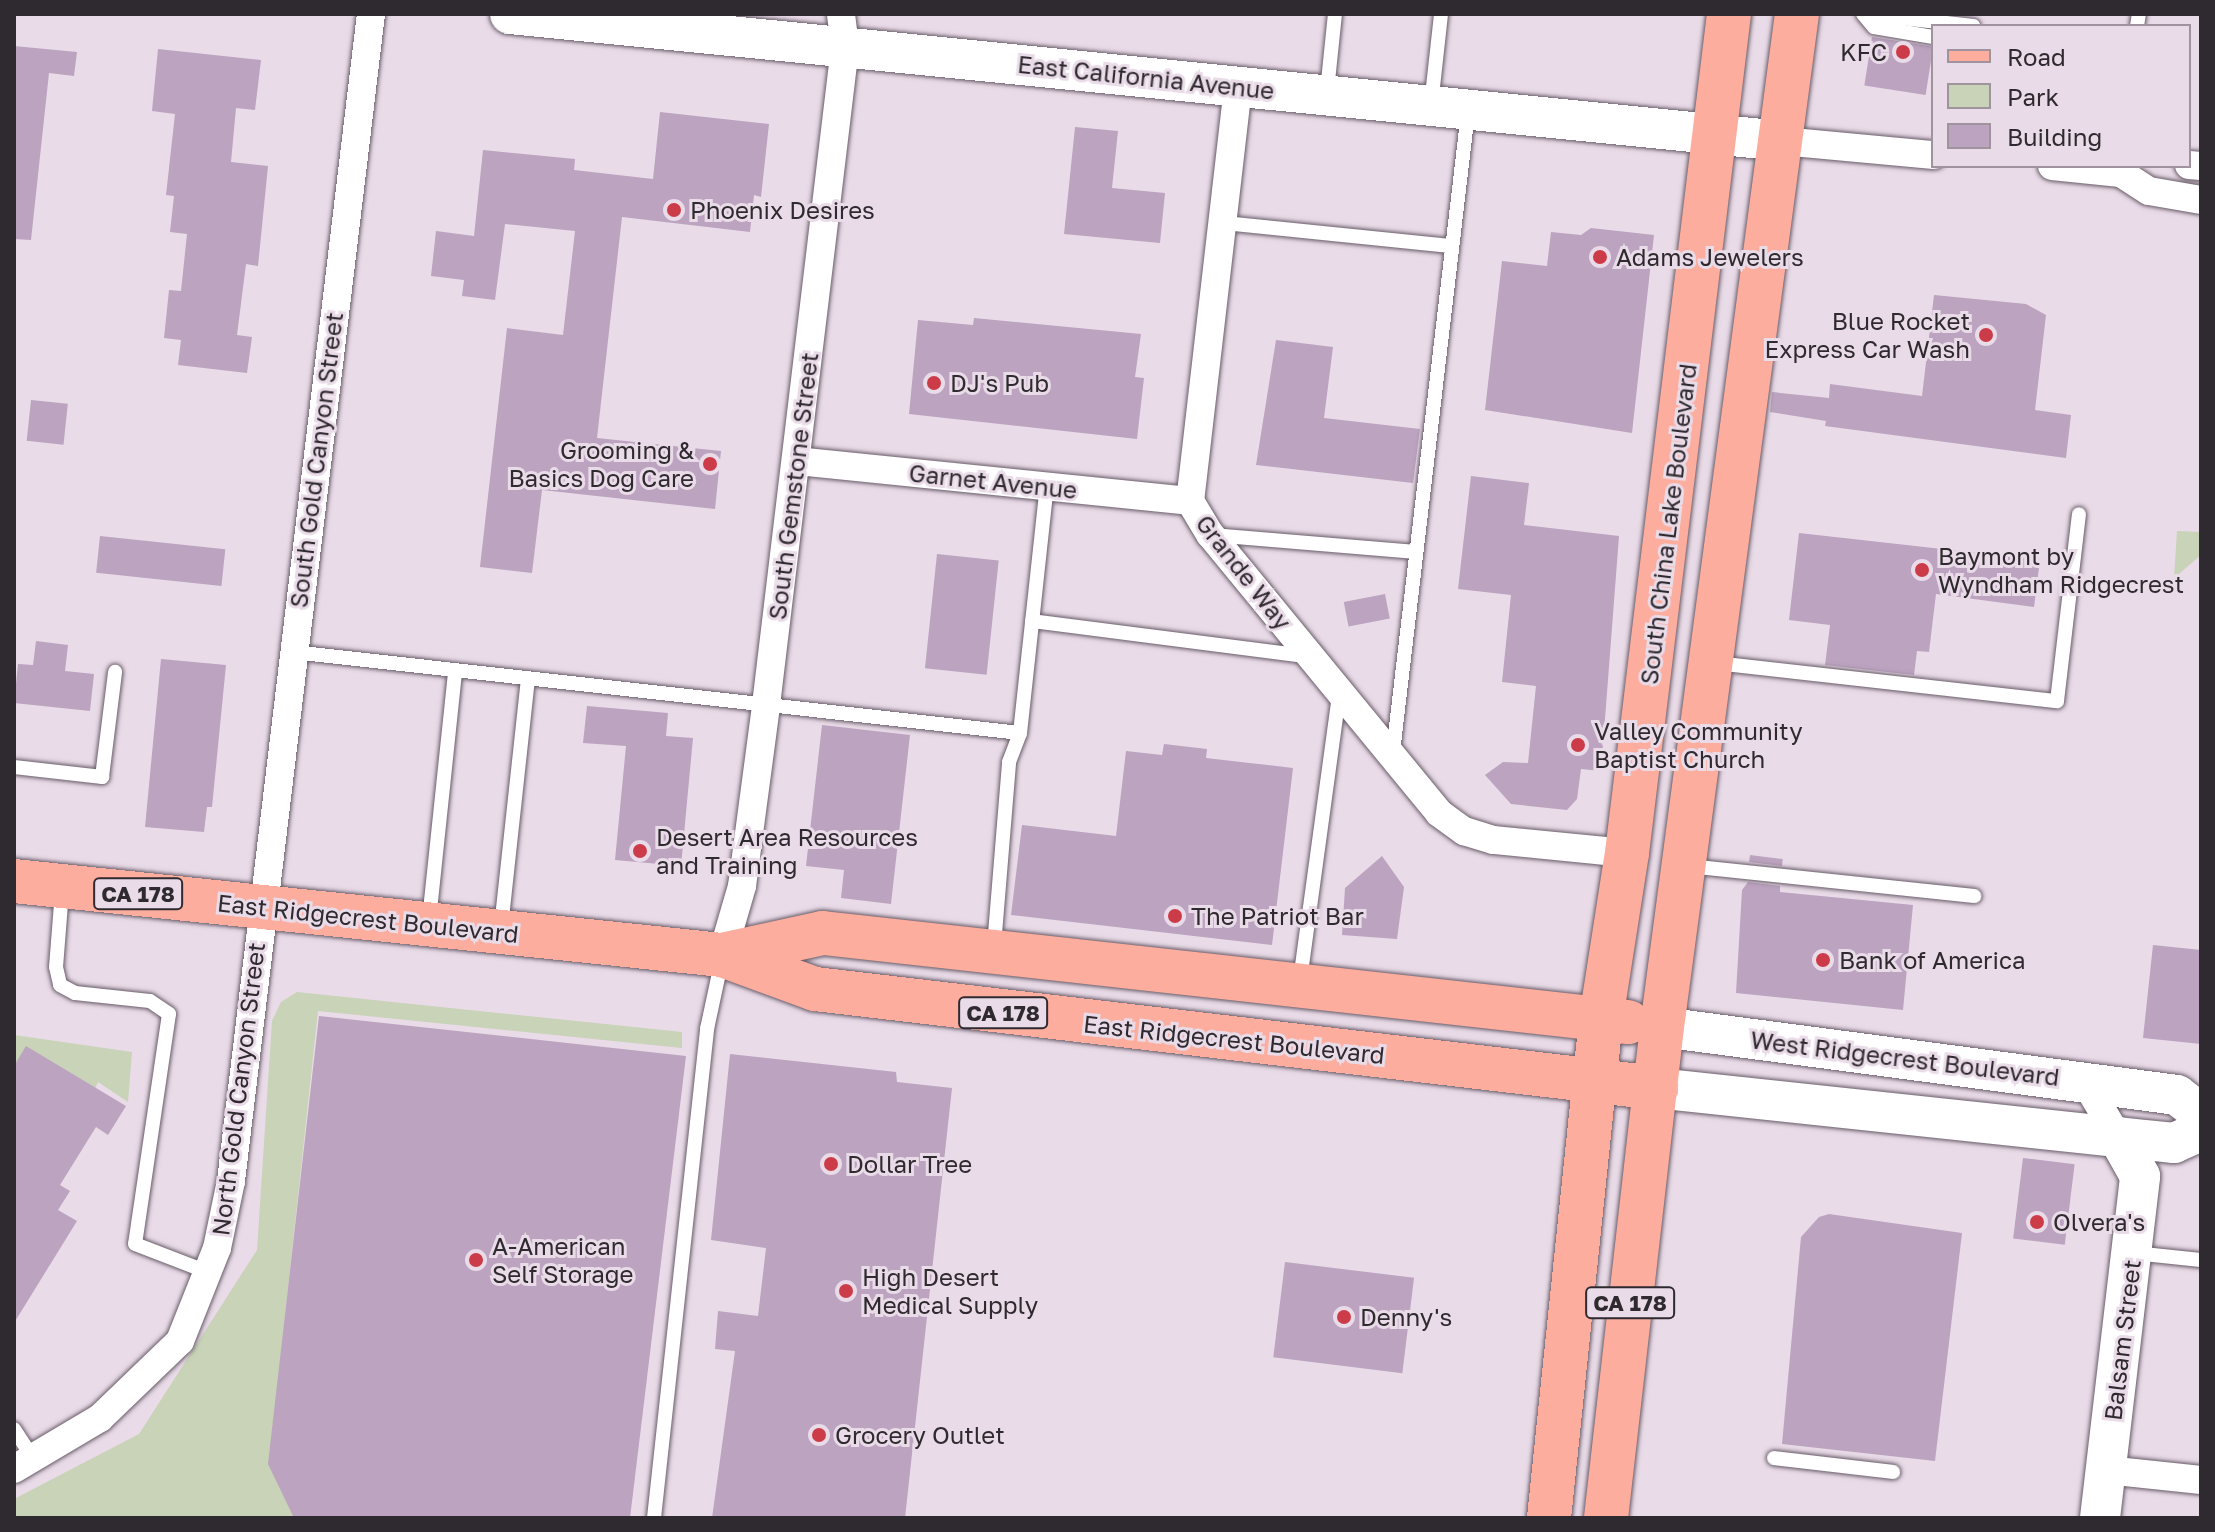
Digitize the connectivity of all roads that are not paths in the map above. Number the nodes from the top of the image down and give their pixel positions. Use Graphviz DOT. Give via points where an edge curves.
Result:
graph roads {
  1 [pos="371,14"];
  2 [pos="510,14"];
  3 [pos="1335,14"];
  4 [pos="1441,14"];
  5 [pos="1729,14"];
  6 [pos="1797,14"];
  7 [pos="1864,14"];
  8 [pos="1955,24"];
  9 [pos="843,30"];
  10 [pos="1931,37"];
  11 [pos="1238,87"];
  12 [pos="1326,96"];
  13 [pos="1450,108"];
  14 [pos="1714,133"];
  15 [pos="1782,141"];
  16 [pos="1931,155"];
  17 [pos="2126,168"];
  18 [pos="2201,200"];
  19 [pos="1224,223"];
  20 [pos="1451,246"];
  21 [pos="797,461"];
  22 [pos="1047,486"];
  23 [pos="1190,501"];
  24 [pos="2079,514"];
  25 [pos="1210,534"];
  26 [pos="1415,552"];
  27 [pos="1032,621"];
  28 [pos="293,652"];
  29 [pos="1310,656"];
  30 [pos="1712,663"];
  31 [pos="115,672"];
  32 [pos="455,672"];
  33 [pos="528,679"];
  34 [pos="1339,692"];
  35 [pos="766,705"];
  36 [pos="1020,733"];
  37 [pos="1392,756"];
  38 [pos="14,767"];
  39 [pos="1627,853"];
  40 [pos="1684,866"];
  41 [pos="14,881"];
  42 [pos="62,886"];
  43 [pos="1974,896"];
  44 [pos="262,907"];
  45 [pos="429,924"];
  46 [pos="501,931"];
  47 [pos="994,951"];
  48 [pos="722,955"];
  49 [pos="1300,984"];
  50 [pos="1601,1019"];
  51 [pos="1662,1027"];
  52 [pos="2084,1080"];
  53 [pos="1596,1081"];
  54 [pos="1656,1088"];
  55 [pos="2201,1114"];
  56 [pos="2201,1131"];
  57 [pos="2118,1137"];
  58 [pos="2132,1252"];
  59 [pos="2201,1260"];
  60 [pos="210,1273"];
  61 [pos="14,1429"];
  62 [pos="1774,1458"];
  63 [pos="24,1464"];
  64 [pos="2106,1470"];
  65 [pos="1893,1472"];
  66 [pos="2201,1480"];
  67 [pos="654,1518"];
  68 [pos="1549,1518"];
  69 [pos="1606,1518"];
  70 [pos="2100,1518"];
  1 -- 28 [label="street, South Gold Canyon Street"];
  2 -- 9 [label="street, East California Avenue"];
  3 -- 12 [label="lane"];
  4 -- 13 [label="lane"];
  5 -- 14 [label="main road, South China Lake Boulevard"];
  6 -- 15 [label="main road"];
  7 -- 8 [label="lane"];
  7 -- 10 [label="lane" via="1874,27"];
  9 -- 11 [label="street, East California Avenue"];
  9 -- 21 [label="street, South Gemstone Street"];
  11 -- 12 [label="street, East California Avenue"];
  11 -- 19 [label="street, Grande Way"];
  12 -- 13 [label="street, East California Avenue"];
  13 -- 14 [label="street, East California Avenue"];
  13 -- 20 [label="lane"];
  14 -- 15 [label="street, East California Avenue"];
  14 -- 39 [label="main road, South China Lake Boulevard"];
  15 -- 16 [label="street"];
  15 -- 30 [label="main road"];
  17 -- 18 [label="street" via="2149,191"];
  19 -- 20 [label="lane"];
  19 -- 23 [label="street, Grande Way"];
  20 -- 26 [label="lane"];
  21 -- 22 [label="street, Garnet Avenue"];
  21 -- 35 [label="street, South Gemstone Street"];
  22 -- 23 [label="street, Garnet Avenue"];
  22 -- 27 [label="lane"];
  23 -- 25 [label="street, Grande Way"];
  24 -- 30 [label="lane" via="2057,701"];
  25 -- 26 [label="lane"];
  25 -- 29 [label="street, Grande Way"];
  26 -- 37 [label="lane"];
  27 -- 29 [label="lane"];
  27 -- 36 [label="lane"];
  28 -- 32 [label="lane"];
  28 -- 44 [label="street, South Gold Canyon Street"];
  29 -- 34 [label="street, Grande Way"];
  30 -- 40 [label="main road"];
  31 -- 38 [label="lane" via="102,777"];
  32 -- 33 [label="lane"];
  32 -- 45 [label="lane"];
  33 -- 35 [label="lane"];
  33 -- 46 [label="lane"];
  34 -- 37 [label="street, Grande Way"];
  34 -- 49 [label="lane"];
  35 -- 36 [label="lane"];
  35 -- 48 [label="street, South Gemstone Street" via="742,886"];
  36 -- 47 [label="lane" via="1009,762"];
  37 -- 39 [label="street, Grande Way" via="1439,813 1464,831 1494,840"];
  39 -- 50 [label="main road, South China Lake Boulevard"];
  40 -- 43 [label="lane"];
  40 -- 51 [label="main road"];
  41 -- 42 [label="main road, East Ridgecrest Boulevard / CA 178"];
  42 -- 44 [label="main road, East Ridgecrest Boulevard / CA 178"];
  42 -- 60 [label="lane" via="56,967 60,985 75,993 150,1001 169,1014 135,1244"];
  44 -- 45 [label="main road, East Ridgecrest Boulevard / CA 178"];
  44 -- 60 [label="street, North Gold Canyon Street" via="231,1181"];
  45 -- 46 [label="main road, East Ridgecrest Boulevard / CA 178"];
  46 -- 48 [label="main road, East Ridgecrest Boulevard / CA 178"];
  47 -- 48 [label="main road, East Ridgecrest Boulevard / CA 178" via="823,933"];
  47 -- 49 [label="main road, East Ridgecrest Boulevard / CA 178"];
  48 -- 53 [label="main road, East Ridgecrest Boulevard / CA 178" via="815,989"];
  48 -- 67 [label="lane" via="707,1029"];
  49 -- 50 [label="main road, East Ridgecrest Boulevard / CA 178"];
  50 -- 51 [label="main road, West Ridgecrest Boulevard / CA 178"];
  50 -- 53 [label="main road, South China Lake Boulevard"];
  51 -- 52 [label="street, West Ridgecrest Boulevard"];
  51 -- 54 [label="main road"];
  52 -- 55 [label="street, West Ridgecrest Boulevard" via="2177,1095"];
  52 -- 57 [label="street, Balsam Street"];
  53 -- 54 [label="main road, East Ridgecrest Boulevard"];
  53 -- 68 [label="main road, CA 178"];
  54 -- 57 [label="street"];
  54 -- 69 [label="main road, CA 178"];
  56 -- 57 [label="street" via="2174,1143"];
  57 -- 58 [label="street, Balsam Street" via="2140,1176"];
  58 -- 59 [label="lane"];
  58 -- 64 [label="street, Balsam Street"];
  60 -- 63 [label="street, North Gold Canyon Street" via="180,1341 129,1395"];
  61 -- 63 [label="lane"];
  62 -- 65 [label="lane"];
  64 -- 66 [label="street"];
  64 -- 70 [label="street, Balsam Street"];
}
